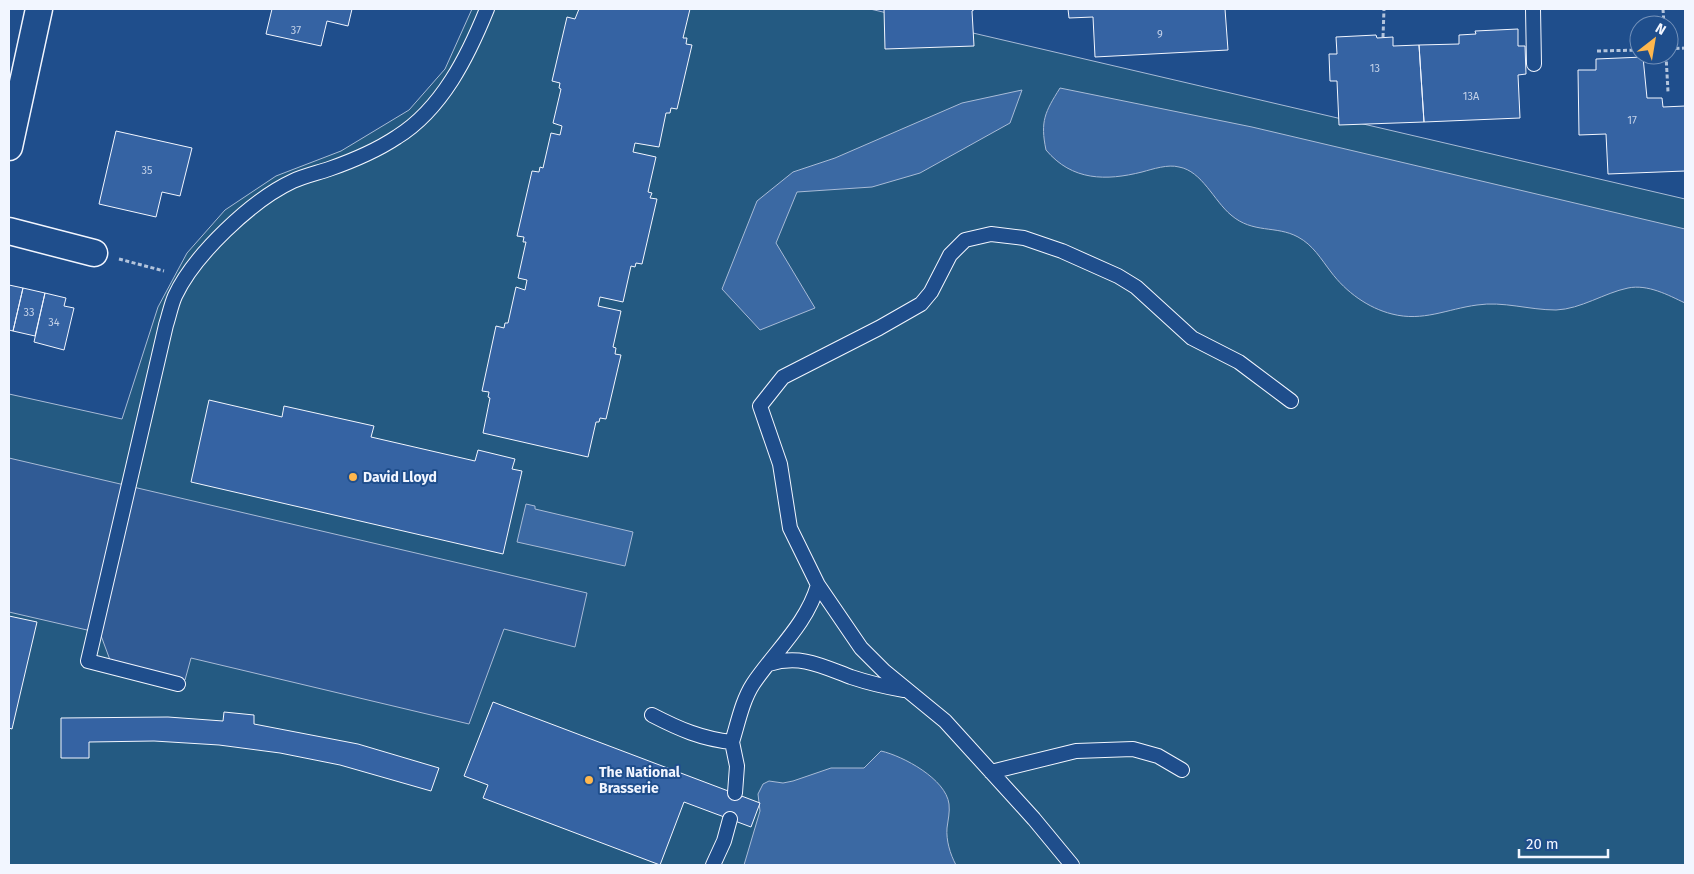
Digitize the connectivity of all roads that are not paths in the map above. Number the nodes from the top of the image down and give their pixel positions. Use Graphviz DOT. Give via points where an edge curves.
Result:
graph roads {
  1 [pos="39,9"];
  2 [pos="487,9"];
  3 [pos="1533,9"];
  4 [pos="1534,64"];
  5 [pos="9,147"];
  6 [pos="9,231"];
  7 [pos="94,253"];
  8 [pos="1290,401"];
  9 [pos="818,585"];
  10 [pos="769,664"];
  11 [pos="178,684"];
  12 [pos="905,690"];
  13 [pos="652,715"];
  14 [pos="732,742"];
  15 [pos="1182,770"];
  16 [pos="991,772"];
  17 [pos="735,793"];
  18 [pos="730,819"];
  19 [pos="713,865"];
  20 [pos="1072,865"];
  1 -- 5 [label="street"];
  2 -- 11 [label="lane" via="458,70 431,109 398,137 357,159 293,181 263,198 224,231 198,261 176,295 166,325 88,661"];
  3 -- 4 [label="lane"];
  6 -- 7 [label="street"];
  8 -- 9 [label="lane" via="1239,362 1192,338 1136,286 1118,276 1024,238 991,234 965,240 950,255 921,304 783,377 760,406 780,464 790,528"];
  9 -- 10 [label="lane" via="802,621"];
  9 -- 12 [label="lane" via="861,648"];
  10 -- 12 [label="lane" via="782,660 813,662 870,683"];
  10 -- 14 [label="lane" via="752,684"];
  12 -- 16 [label="lane" via="945,721"];
  13 -- 14 [label="lane" via="684,732 710,740"];
  14 -- 17 [label="lane" via="737,766"];
  15 -- 16 [label="lane" via="1158,756 1133,749 1076,751"];
  16 -- 20 [label="lane"];
  18 -- 19 [label="lane"];
}
